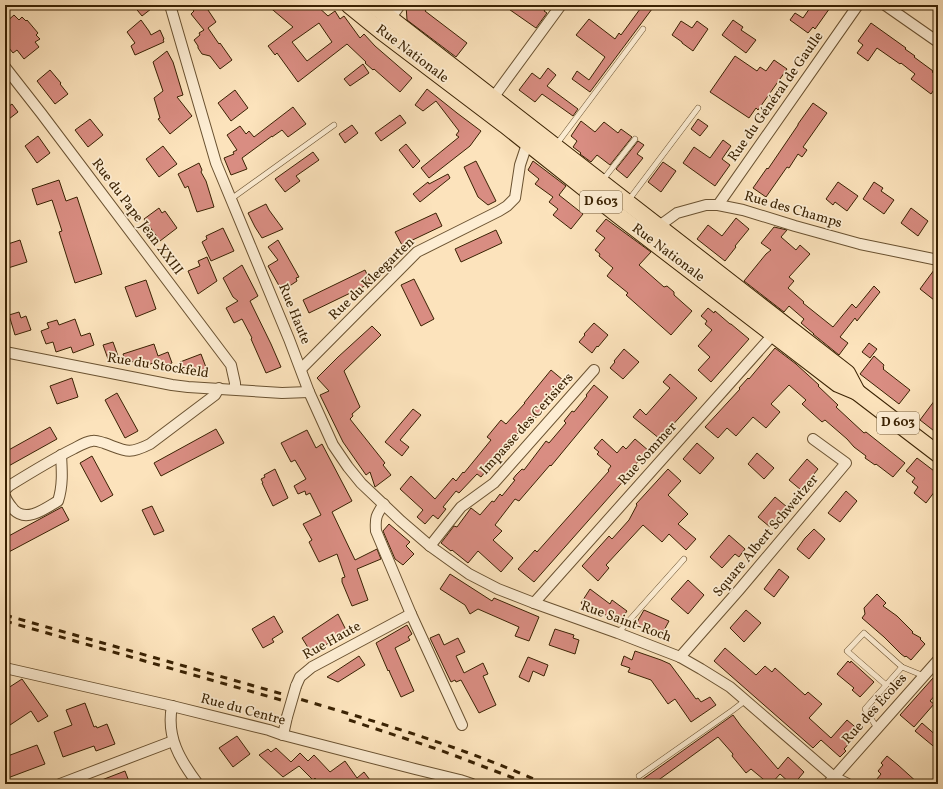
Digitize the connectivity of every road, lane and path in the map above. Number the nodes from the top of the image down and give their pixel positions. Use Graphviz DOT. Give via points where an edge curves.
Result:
graph roads {
  1 [pos="170,5"];
  2 [pos="349,5"];
  3 [pos="372,5"];
  4 [pos="400,5"];
  5 [pos="561,5"];
  6 [pos="858,5"];
  7 [pos="885,5"];
  8 [pos="386,25"];
  9 [pos="644,29"];
  10 [pos="938,42"];
  11 [pos="5,67"];
  12 [pos="489,104"];
  13 [pos="698,108"];
  14 [pos="334,125"];
  15 [pos="531,138"];
  16 [pos="635,139"];
  17 [pos="550,152"];
  18 [pos="597,188"];
  19 [pos="231,199"];
  20 [pos="718,205"];
  21 [pos="622,208"];
  22 [pos="653,232"];
  23 [pos="938,260"];
  24 [pos="778,328"];
  25 [pos="5,352"];
  26 [pos="301,369"];
  27 [pos="594,370"];
  28 [pos="219,388"];
  29 [pos="236,389"];
  30 [pos="309,392"];
  31 [pos="813,439"];
  32 [pos="938,454"];
  33 [pos="61,455"];
  34 [pos="5,490"];
  35 [pos="5,496"];
  36 [pos="384,504"];
  37 [pos="430,546"];
  38 [pos="684,559"];
  39 [pos="534,603"];
  40 [pos="411,614"];
  41 [pos="618,633"];
  42 [pos="680,657"];
  43 [pos="938,660"];
  44 [pos="902,667"];
  45 [pos="5,668"];
  46 [pos="924,676"];
  47 [pos="886,685"];
  48 [pos="746,700"];
  49 [pos="172,706"];
  50 [pos="462,725"];
  51 [pos="877,728"];
  52 [pos="282,735"];
  53 [pos="173,741"];
  54 [pos="639,776"];
  55 [pos="831,780"];
  56 [pos="60,784"];
  57 [pos="198,784"];
  58 [pos="472,784"];
  59 [pos="848,784"];
  1 -- 19 [label="street, Rue Haute" via="216,163"];
  2 -- 8 [label="main road, Rue Nationale / D 603"];
  3 -- 8 [label="main road, Rue Nationale / D 603"];
  4 -- 8 [label="street"];
  5 -- 12 [label="street"];
  6 -- 20 [label="street, Rue du Général de Gaulle"];
  7 -- 10 [label="street"];
  8 -- 12 [label="main road, Rue Nationale / D 603" via="413,55"];
  9 -- 17 [label="lane"];
  11 -- 29 [label="street, Rue du Pape Jean XXIII" via="231,365"];
  12 -- 15 [label="main road, Rue Nationale / D 603" via="505,125"];
  13 -- 21 [label="lane"];
  14 -- 19 [label="lane"];
  15 -- 17 [label="main road, Rue Nationale / D 603"];
  15 -- 26 [label="street, Rue du Kleegarten" via="520,165 515,198 499,211 417,252"];
  16 -- 18 [label="lane"];
  17 -- 18 [label="main road, Rue Nationale / D 603"];
  18 -- 21 [label="main road, Rue Nationale / D 603"];
  19 -- 26 [label="street, Rue Haute"];
  20 -- 22 [label="street, Rue des Champs" via="706,205 677,214"];
  20 -- 23 [label="street, Rue des Champs" via="860,244"];
  21 -- 22 [label="main road, Rue Nationale / D 603"];
  22 -- 24 [label="main road, Rue Nationale / D 603"];
  24 -- 32 [label="main road, Rue Nationale / D 603" via="838,384 857,392"];
  24 -- 39 [label="street, Rue Sommer"];
  25 -- 28 [label="street, Rue du Stockfeld" via="172,385"];
  26 -- 30 [label="street, Rue Haute"];
  27 -- 37 [label="street, Impasse des Cerisiers" via="494,483 461,507"];
  28 -- 29 [label="street, Rue du Stockfeld"];
  28 -- 33 [label="street" via="215,395 150,444 134,451 120,450 94,440"];
  29 -- 30 [label="street, Rue du Stockfeld" via="282,393"];
  30 -- 36 [label="street, Rue Haute" via="333,445 361,483"];
  31 -- 42 [label="street, Square Albert Schweitzer" via="846,463"];
  33 -- 34 [label="street"];
  33 -- 35 [label="street" via="62,478 58,501 25,516 8,503"];
  36 -- 37 [label="street, Rue Saint-Roch"];
  36 -- 40 [label="street" via="375,520 376,531"];
  37 -- 39 [label="street, Rue Saint-Roch" via="470,574 498,589"];
  38 -- 41 [label="lane"];
  39 -- 41 [label="street, Rue Saint-Roch"];
  40 -- 50 [label="street"];
  40 -- 52 [label="street, Rue Haute, bridge" via="312,667 300,677"];
  41 -- 42 [label="street, Rue Saint-Roch"];
  42 -- 48 [label="street, Rue Saint-Roch" via="730,687"];
  43 -- 46 [label="street, Rue des Écoles"];
  44 -- 46 [label="lane"];
  44 -- 47 [label="lane"];
  44 -- 47 [label="lane" via="864,633 847,650"];
  45 -- 49 [label="street, Rue du Centre"];
  46 -- 51 [label="street, Rue des Écoles"];
  47 -- 51 [label="lane" via="865,709"];
  48 -- 54 [label="lane"];
  48 -- 55 [label="street, Rue Saint-Roch"];
  49 -- 52 [label="street, Rue du Centre"];
  49 -- 53 [label="street" via="170,723"];
  51 -- 55 [label="street, Rue des Écoles"];
  52 -- 58 [label="street, Rue du Centre"];
  53 -- 56 [label="street"];
  53 -- 57 [label="street"];
  55 -- 59 [label="street, Rue Saint-Roch"];
}
